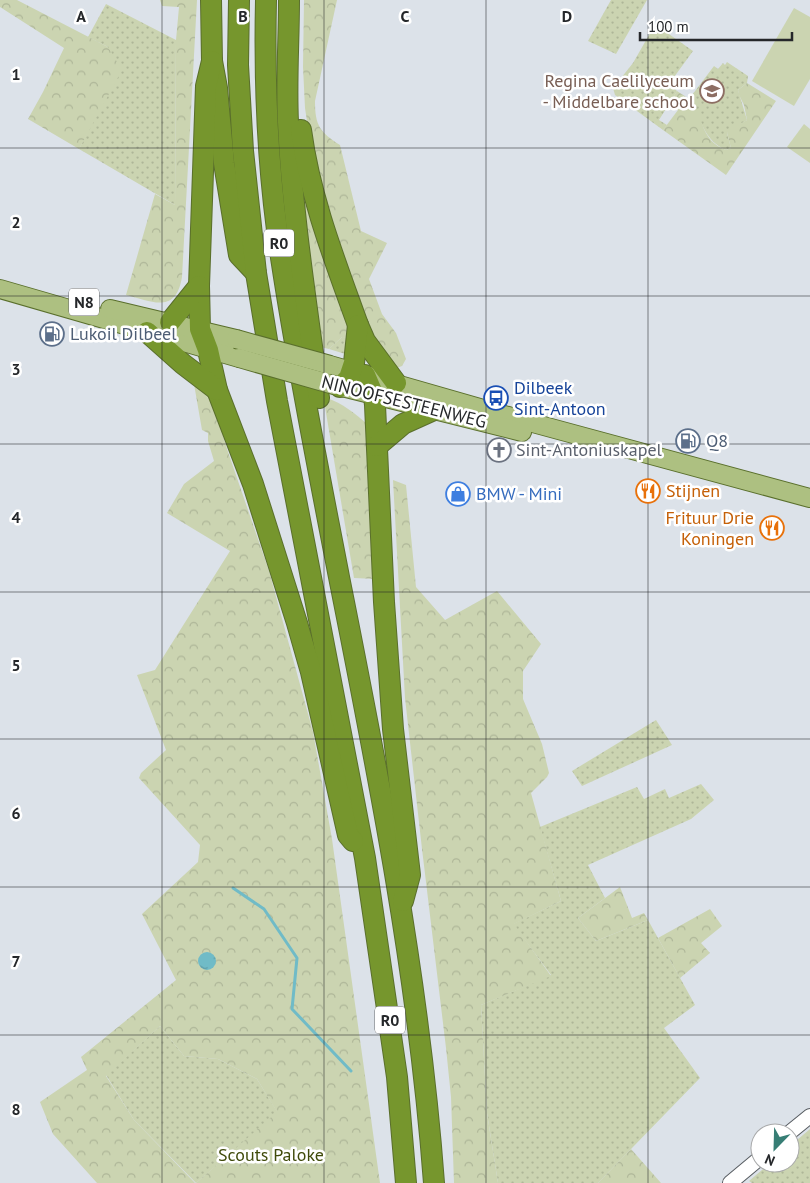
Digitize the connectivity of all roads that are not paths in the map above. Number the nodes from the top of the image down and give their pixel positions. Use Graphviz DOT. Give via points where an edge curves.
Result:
graph roads {
  1 [pos="211,0"];
  2 [pos="239,0"];
  3 [pos="266,0"];
  4 [pos="289,0"];
  5 [pos="289,53"];
  6 [pos="212,61"];
  7 [pos="256,273"];
  8 [pos="0,278"];
  9 [pos="199,286"];
  10 [pos="0,289"];
  11 [pos="170,322"];
  12 [pos="358,325"];
  13 [pos="147,332"];
  14 [pos="215,338"];
  15 [pos="348,379"];
  16 [pos="396,383"];
  17 [pos="217,390"];
  18 [pos="374,396"];
  19 [pos="434,410"];
  20 [pos="377,446"];
  21 [pos="321,484"];
  22 [pos="810,498"];
  23 [pos="810,510"];
  24 [pos="365,858"];
  25 [pos="401,908"];
  26 [pos="810,1116"];
  27 [pos="800,1124"];
  28 [pos="750,1166"];
  29 [pos="406,1183"];
  30 [pos="434,1183"];
  31 [pos="730,1183"];
  1 -- 6 [label="highway"];
  2 -- 7 [label="highway, R0" via="238,65 243,151"];
  3 -- 21 [label="highway, R0" via="268,128 274,202 281,263"];
  4 -- 5 [label="highway"];
  5 -- 12 [label="highway" via="305,164 320,219"];
  5 -- 21 [label="highway" via="288,123 294,211 327,460"];
  6 -- 7 [label="highway" via="239,256"];
  6 -- 9 [label="highway" via="206,86"];
  7 -- 24 [label="highway, R0" via="277,401"];
  8 -- 11 [label="main road, NINOOFSESTEENWEG / N8"];
  9 -- 11 [label="highway"];
  9 -- 14 [label="highway"];
  10 -- 13 [label="main road, NINOOFSESTEENWEG / N8"];
  11 -- 14 [label="main road, NINOOFSESTEENWEG / N8"];
  12 -- 15 [label="highway" via="354,363"];
  12 -- 16 [label="highway" via="365,341"];
  13 -- 14 [label="main road, NINOOFSESTEENWEG / N8"];
  13 -- 17 [label="highway"];
  14 -- 15 [label="main road, NINOOFSESTEENWEG / N8, bridge" via="330,365"];
  14 -- 15 [label="main road, NINOOFSESTEENWEG / N8, bridge" via="239,358"];
  14 -- 17 [label="highway"];
  15 -- 16 [label="main road, NINOOFSESTEENWEG / N8"];
  15 -- 18 [label="highway"];
  15 -- 18 [label="main road, NINOOFSESTEENWEG / N8"];
  16 -- 22 [label="main road, NINOOFSESTEENWEG / N8"];
  17 -- 24 [label="highway" via="253,484 297,623 348,835"];
  18 -- 19 [label="main road, NINOOFSESTEENWEG / N8"];
  18 -- 20 [label="highway"];
  19 -- 20 [label="highway" via="402,424"];
  19 -- 23 [label="main road, NINOOFSESTEENWEG / N8"];
  20 -- 25 [label="highway" via="392,729 410,875"];
  21 -- 25 [label="highway, R0"];
  24 -- 29 [label="highway, R0" via="397,1077"];
  25 -- 30 [label="highway, R0" via="423,1064"];
  26 -- 27 [label="street"];
  28 -- 31 [label="street"];
}
